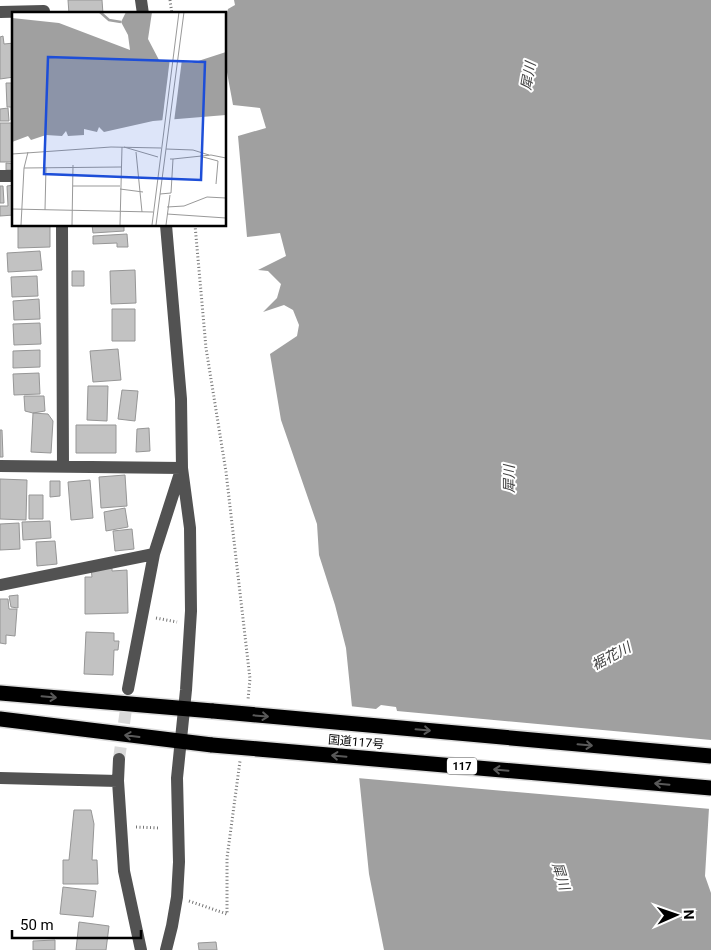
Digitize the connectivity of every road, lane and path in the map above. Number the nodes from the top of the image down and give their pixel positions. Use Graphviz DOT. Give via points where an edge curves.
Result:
graph roads {
  1 [pos="44,8"];
  2 [pos="0,12"];
  3 [pos="62,226"];
  4 [pos="166,226"];
  5 [pos="195,226"];
  6 [pos="0,466"];
  7 [pos="63,466"];
  8 [pos="182,468"];
  9 [pos="154,554"];
  10 [pos="0,584"];
  11 [pos="156,618"];
  12 [pos="177,622"];
  13 [pos="128,689"];
  14 [pos="0,693"];
  15 [pos="247,707"];
  16 [pos="184,709"];
  17 [pos="0,719"];
  18 [pos="180,742"];
  19 [pos="241,754"];
  20 [pos="711,756"];
  21 [pos="119,760"];
  22 [pos="0,778"];
  23 [pos="118,781"];
  24 [pos="711,788"];
  25 [pos="136,827"];
  26 [pos="160,828"];
  27 [pos="177,897"];
  28 [pos="141,950"];
  29 [pos="166,950"];
  1 -- 2 [label="street"];
  3 -- 7 [label="street"];
  4 -- 8 [label="street" via="181,399"];
  5 -- 15 [label="path" via="206,348 226,472 250,679"];
  6 -- 7 [label="street"];
  7 -- 8 [label="street"];
  8 -- 9 [label="street"];
  8 -- 16 [label="street" via="190,528"];
  9 -- 10 [label="street"];
  9 -- 13 [label="street"];
  11 -- 12 [label="path"];
  14 -- 16 [label="highway, 国道117号, one-way"];
  16 -- 18 [label="street"];
  16 -- 20 [label="highway, 国道117号, one-way, bridge"];
  18 -- 17 [label="highway, 国道117号 / 117, one-way"];
  24 -- 18 [label="highway, 国道117号 / 117, one-way, bridge"];
  18 -- 27 [label="street"];
  19 -- 27 [label="path" via="227,858 227,914"];
  21 -- 23 [label="street"];
  22 -- 23 [label="street"];
  23 -- 28 [label="street" via="124,871"];
  25 -- 26 [label="path"];
  27 -- 29 [label="street"];
}
